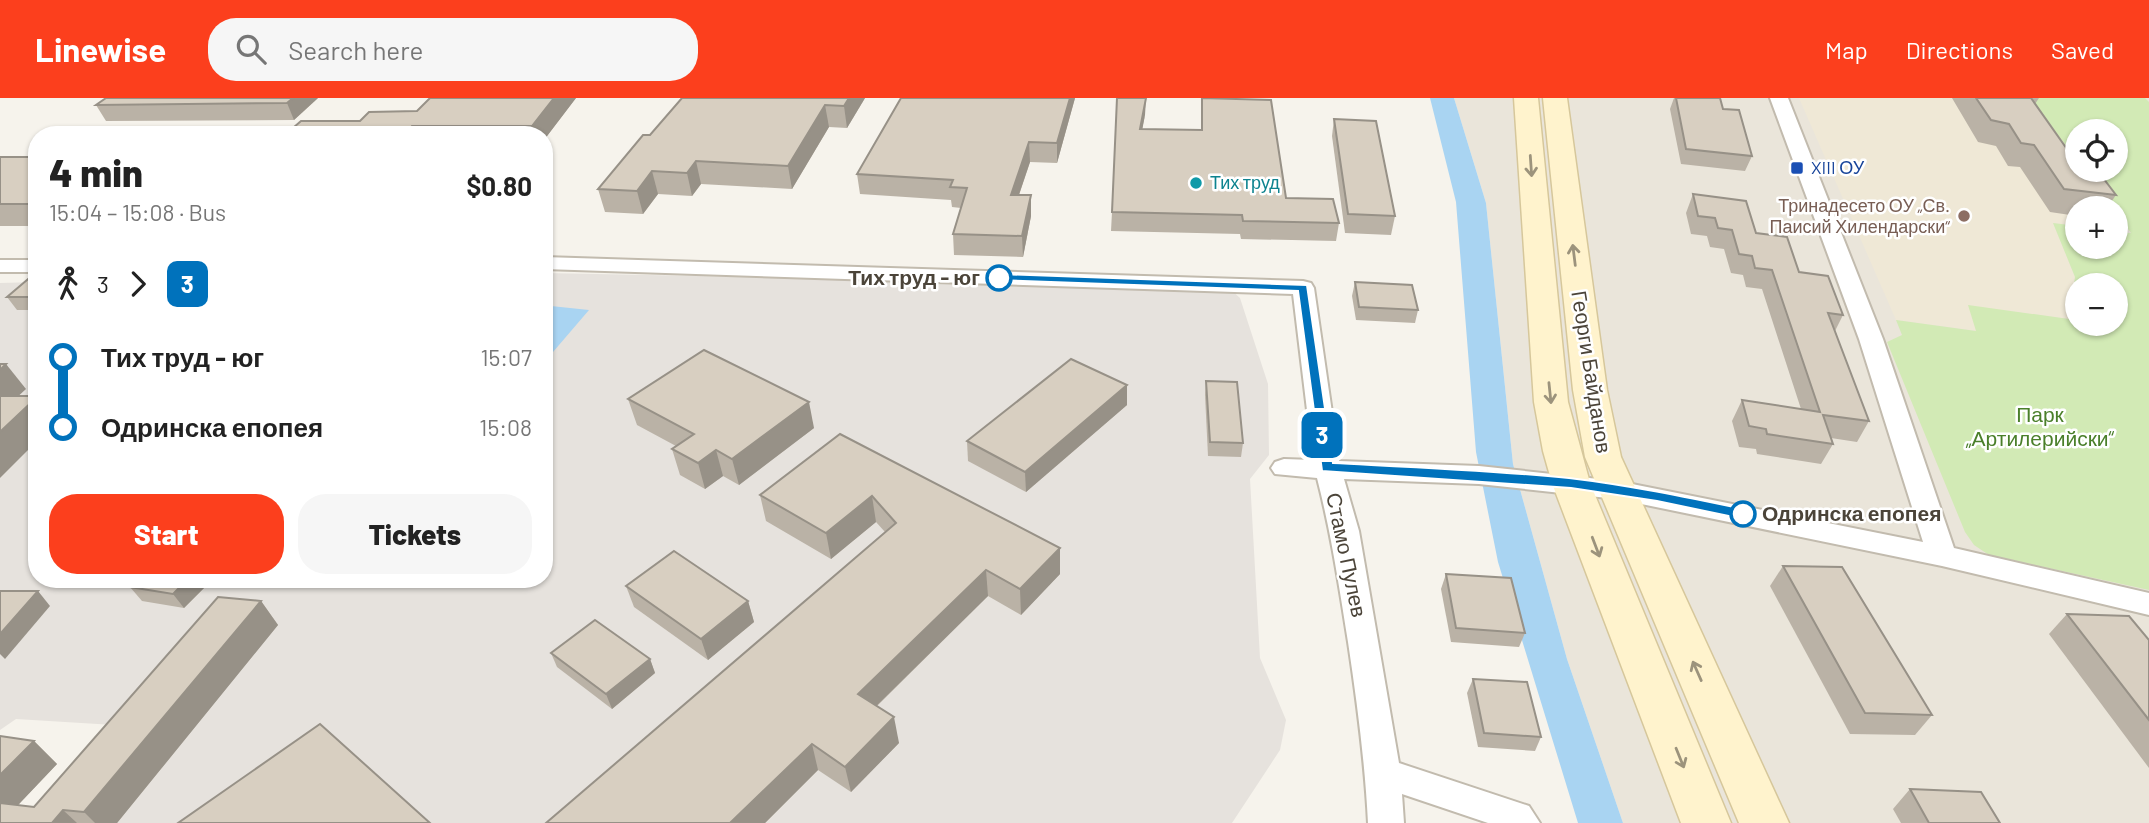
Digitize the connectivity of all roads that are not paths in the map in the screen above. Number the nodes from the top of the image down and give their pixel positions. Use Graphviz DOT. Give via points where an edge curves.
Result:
graph roads {
  1 [pos="1526,98"];
  2 [pos="1555,98"];
  3 [pos="1779,98"];
  4 [pos="553,263"];
  5 [pos="0,266"];
  6 [pos="28,266"];
  7 [pos="1326,467"];
  8 [pos="1284,468"];
  9 [pos="1571,483"];
  10 [pos="1617,490"];
  11 [pos="1942,555"];
  12 [pos="2149,604"];
  13 [pos="1383,773"];
  14 [pos="1386,823"];
  15 [pos="1522,823"];
  16 [pos="1706,823"];
  17 [pos="1764,823"];
  1 -- 9 [label="main road, Георги Байданов, one-way" via="1551,402"];
  10 -- 2 [label="main road, Георги Байданов, one-way" via="1603,457 1590,390"];
  3 -- 11 [label="street" via="1871,340"];
  4 -- 7 [label="street, Стамо Пулев" via="1303,288"];
  5 -- 6 [label="street"];
  7 -- 8 [label="street"];
  7 -- 9 [label="street"];
  7 -- 13 [label="street, Стамо Пулев" via="1345,531"];
  9 -- 10 [label="street"];
  9 -- 16 [label="main road, Георги Байданов, one-way"];
  10 -- 11 [label="street"];
  17 -- 10 [label="main road, Георги Байданов, one-way"];
  11 -- 12 [label="street"];
  13 -- 14 [label="street, Стамо Пулев"];
  13 -- 15 [label="street" via="1517,817"];
}
